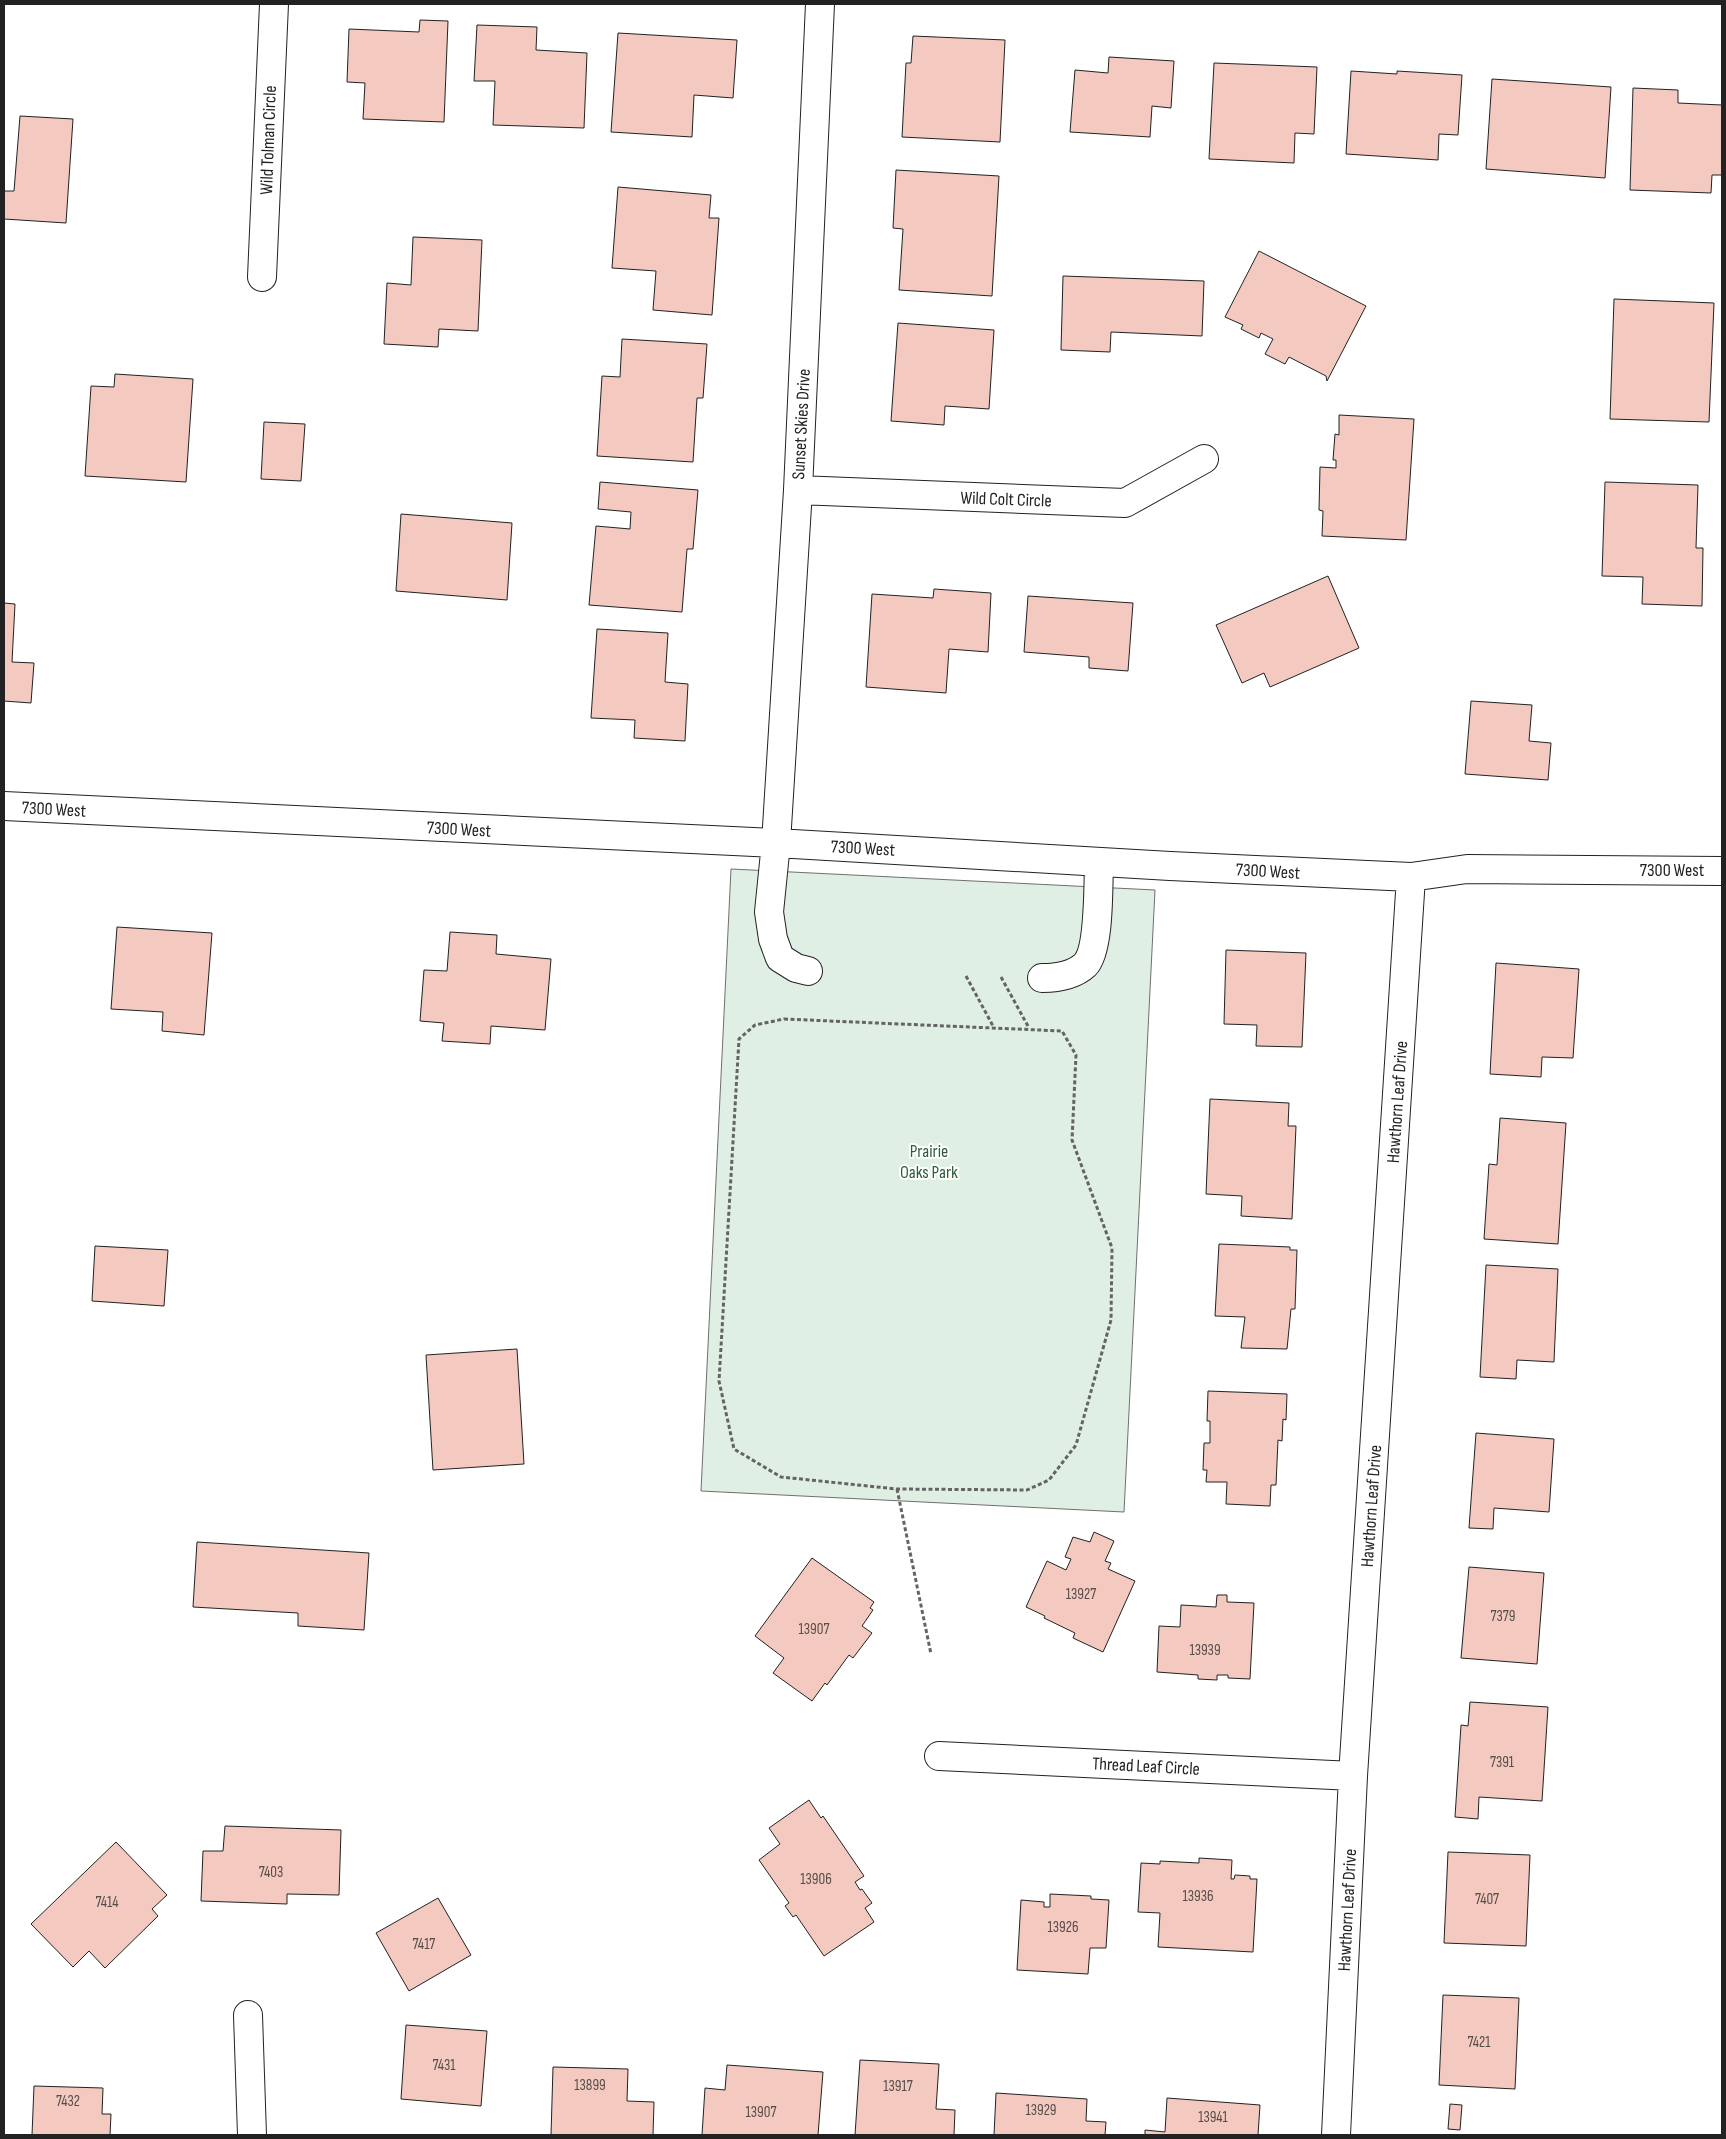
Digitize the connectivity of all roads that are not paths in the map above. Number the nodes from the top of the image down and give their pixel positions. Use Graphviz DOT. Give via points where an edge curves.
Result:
graph roads {
  1 [pos="274,4"];
  2 [pos="820,4"];
  3 [pos="262,277"];
  4 [pos="1204,459"];
  5 [pos="798,490"];
  6 [pos="4,806"];
  7 [pos="776,843"];
  8 [pos="1099,862"];
  9 [pos="1722,871"];
  10 [pos="1411,877"];
  11 [pos="808,971"];
  12 [pos="1042,978"];
  13 [pos="939,1756"];
  14 [pos="1353,1776"];
  15 [pos="248,2015"];
  16 [pos="252,2135"];
  17 [pos="1336,2135"];
  1 -- 3 [label="street, Wild Tolman Circle"];
  2 -- 5 [label="street, Sunset Skies Drive"];
  4 -- 5 [label="street, Wild Colt Circle" via="1125,503"];
  5 -- 7 [label="street, Sunset Skies Drive"];
  6 -- 7 [label="street, 7300 West"];
  7 -- 8 [label="street, 7300 West"];
  7 -- 11 [label="street, Sunset Skies Drive" via="769,912 773,940 780,958"];
  8 -- 10 [label="street, 7300 West"];
  8 -- 12 [label="street" via="1094,946 1086,964 1060,978"];
  9 -- 10 [label="street, 7300 West" via="1467,869"];
  10 -- 14 [label="street, Hawthorn Leaf Drive"];
  13 -- 14 [label="street, Thread Leaf Circle"];
  14 -- 17 [label="street, Hawthorn Leaf Drive"];
  15 -- 16 [label="street"];
}
